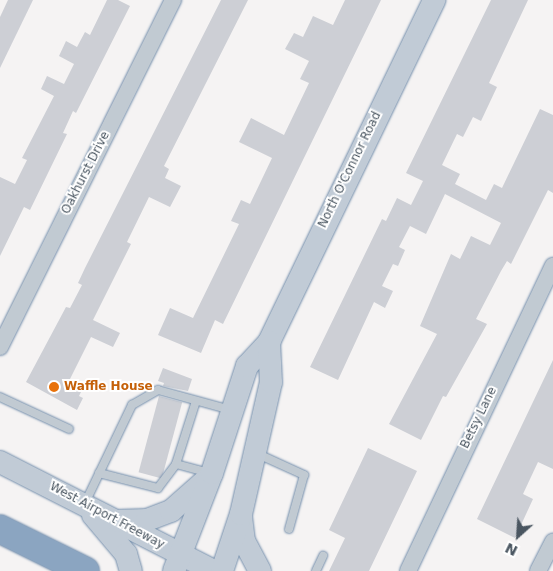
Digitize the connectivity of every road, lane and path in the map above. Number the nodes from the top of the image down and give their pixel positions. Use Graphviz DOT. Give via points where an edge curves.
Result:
graph roads {
  1 [pos="173,0"];
  2 [pos="434,0"];
  3 [pos="553,266"];
  4 [pos="269,342"];
  5 [pos="0,347"];
  6 [pos="0,397"];
  7 [pos="196,401"];
  8 [pos="232,411"];
  9 [pos="69,429"];
  10 [pos="254,452"];
  11 [pos="0,462"];
  12 [pos="176,464"];
  13 [pos="99,473"];
  14 [pos="212,473"];
  15 [pos="84,506"];
  16 [pos="241,514"];
  17 [pos="117,521"];
  18 [pos="0,529"];
  19 [pos="289,530"];
  20 [pos="553,542"];
  21 [pos="323,556"];
  22 [pos="178,563"];
  23 [pos="75,566"];
  24 [pos="131,571"];
  25 [pos="214,571"];
  26 [pos="222,571"];
  27 [pos="260,571"];
  28 [pos="316,571"];
  29 [pos="408,571"];
  30 [pos="538,571"];
  1 -- 5 [label="street, Oakhurst Drive"];
  2 -- 4 [label="main road, North O'Connor Road"];
  3 -- 29 [label="street, Betsy Lane"];
  4 -- 8 [label="main road, North O'Connor Road" via="247,366"];
  4 -- 10 [label="main road, North O'Connor Road" via="271,382"];
  6 -- 9 [label="lane"];
  7 -- 8 [label="lane"];
  7 -- 12 [label="lane"];
  7 -- 13 [label="lane" via="158,390 132,405"];
  8 -- 14 [label="main road, North O'Connor Road"];
  10 -- 16 [label="main road, North O'Connor Road"];
  10 -- 19 [label="lane" via="304,475"];
  11 -- 15 [label="main road, West Airport Freeway" via="57,489"];
  12 -- 13 [label="lane" via="158,488"];
  12 -- 14 [label="lane"];
  13 -- 15 [label="lane"];
  14 -- 17 [label="main road" via="189,499 171,512 147,520"];
  14 -- 22 [label="main road, North O'Connor Road"];
  15 -- 17 [label="main road, West Airport Freeway"];
  15 -- 24 [label="main road" via="126,554"];
  16 -- 26 [label="main road, North O'Connor Road"];
  16 -- 27 [label="main road" via="244,540"];
  17 -- 22 [label="main road, West Airport Freeway"];
  18 -- 23 [label="highway"];
  20 -- 30 [label="street"];
  21 -- 28 [label="lane"];
  22 -- 25 [label="main road, West Airport Freeway"];
}
